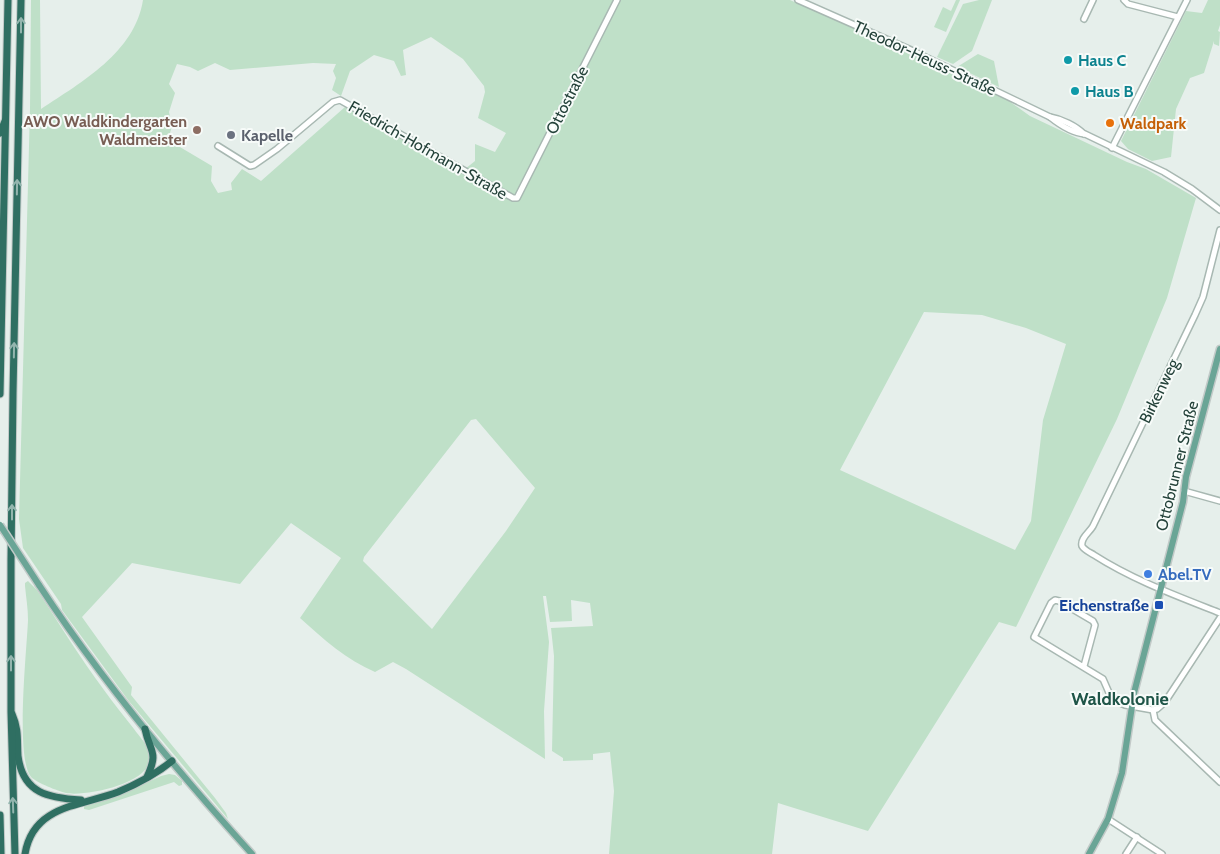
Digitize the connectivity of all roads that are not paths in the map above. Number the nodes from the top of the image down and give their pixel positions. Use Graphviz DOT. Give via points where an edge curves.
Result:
graph roads {
  1 [pos="8,0"];
  2 [pos="21,0"];
  3 [pos="617,0"];
  4 [pos="798,0"];
  5 [pos="1093,0"];
  6 [pos="1124,0"];
  7 [pos="1187,0"];
  8 [pos="1178,17"];
  9 [pos="1084,19"];
  10 [pos="7,116"];
  11 [pos="0,133"];
  12 [pos="218,146"];
  13 [pos="1112,148"];
  14 [pos="517,198"];
  15 [pos="1220,210"];
  16 [pos="1220,230"];
  17 [pos="1,277"];
  18 [pos="1220,349"];
  19 [pos="0,394"];
  20 [pos="1184,490"];
  21 [pos="1220,501"];
  22 [pos="0,525"];
  23 [pos="1160,589"];
  24 [pos="1220,613"];
  25 [pos="1220,618"];
  26 [pos="1084,666"];
  27 [pos="1131,706"];
  28 [pos="1153,710"];
  29 [pos="11,712"];
  30 [pos="145,729"];
  31 [pos="172,761"];
  32 [pos="147,778"];
  33 [pos="1220,782"];
  34 [pos="87,801"];
  35 [pos="0,815"];
  36 [pos="1108,819"];
  37 [pos="1137,837"];
  38 [pos="1,854"];
  39 [pos="14,854"];
  40 [pos="25,854"];
  41 [pos="252,854"];
  42 [pos="1089,854"];
  43 [pos="1126,854"];
  44 [pos="1162,854"];
  1 -- 10 [label="highway"];
  29 -- 2 [label="highway, one-way" via="12,393"];
  3 -- 14 [label="street, Ottostraße"];
  4 -- 13 [label="street, Theodor-Heuss-Straße" via="1058,118"];
  5 -- 9 [label="street"];
  6 -- 8 [label="street" via="1128,4"];
  7 -- 8 [label="street"];
  8 -- 13 [label="street"];
  10 -- 11 [label="highway"];
  10 -- 17 [label="highway"];
  12 -- 14 [label="street, Friedrich-Hofmann-Straße" via="254,166 333,102 340,100"];
  13 -- 15 [label="street, Theodor-Heuss-Straße" via="1164,172"];
  16 -- 23 [label="street, Birkenweg" via="1196,315 1093,526 1082,540 1084,548 1108,564"];
  17 -- 19 [label="highway"];
  18 -- 20 [label="main road, Ottobrunner Straße"];
  20 -- 21 [label="street"];
  20 -- 23 [label="main road, Ottobrunner Straße"];
  22 -- 30 [label="main road, bridge" via="96,668"];
  23 -- 24 [label="street"];
  23 -- 27 [label="main road, Ottobrunner Straße"];
  25 -- 28 [label="street" via="1165,702"];
  26 -- 26 [label="street" via="1034,637 1055,600 1073,608 1095,625"];
  26 -- 27 [label="street" via="1103,679 1116,701"];
  27 -- 28 [label="street"];
  27 -- 36 [label="main road, Ottobrunner Straße" via="1122,773"];
  28 -- 33 [label="street" via="1155,720"];
  29 -- 34 [label="highway" via="17,726 21,770 31,786 52,798"];
  39 -- 29 [label="highway, one-way"];
  30 -- 31 [label="main road"];
  30 -- 32 [label="highway" via="154,756"];
  31 -- 32 [label="highway"];
  31 -- 41 [label="main road"];
  32 -- 34 [label="highway"];
  34 -- 40 [label="highway" via="55,812 42,822 31,834"];
  35 -- 38 [label="highway"];
  36 -- 37 [label="street"];
  36 -- 42 [label="main road, Ottobrunner Straße"];
  37 -- 43 [label="street"];
  37 -- 44 [label="street"];
}
